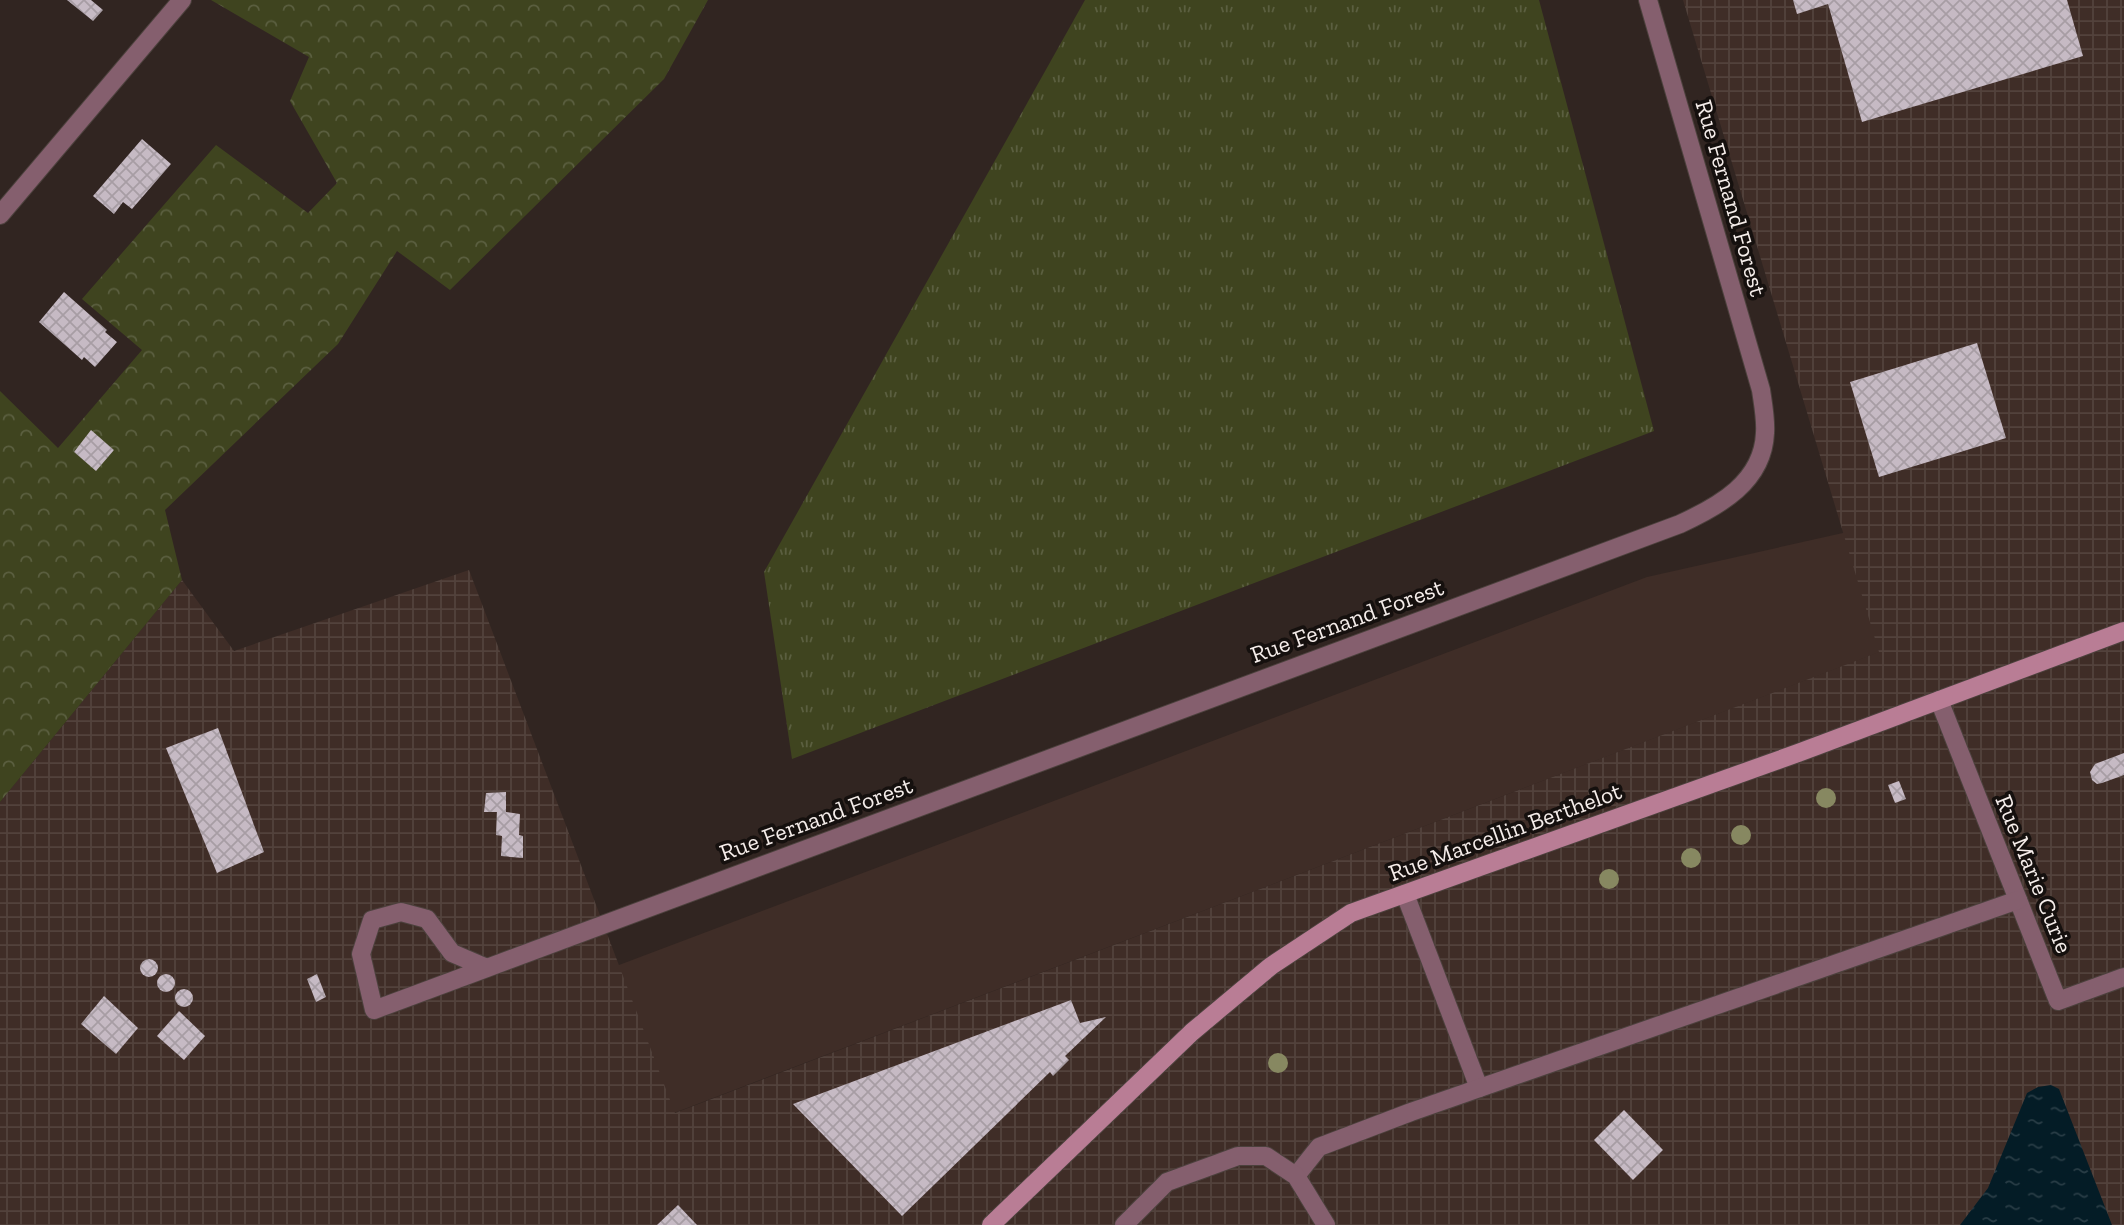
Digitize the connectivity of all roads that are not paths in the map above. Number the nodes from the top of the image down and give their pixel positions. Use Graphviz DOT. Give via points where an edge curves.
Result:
graph roads {
  1 [pos="182,0"];
  2 [pos="1648,0"];
  3 [pos="0,215"];
  4 [pos="2124,631"];
  5 [pos="1939,700"];
  6 [pos="1405,894"];
  7 [pos="2018,900"];
  8 [pos="487,968"];
  9 [pos="2124,977"];
  10 [pos="1479,1088"];
  11 [pos="1296,1176"];
  12 [pos="991,1225"];
  13 [pos="1124,1225"];
  14 [pos="1326,1225"];
  1 -- 3 [label="street"];
  2 -- 8 [label="street, Rue Fernand Forest" via="1763,399 1763,450 1756,466 1729,498 1680,524"];
  4 -- 5 [label="street, Rue Marcellin Berthelot"];
  5 -- 6 [label="street, Rue Marcellin Berthelot"];
  5 -- 7 [label="street, Rue Marie Curie"];
  6 -- 10 [label="street"];
  6 -- 12 [label="street, Rue Marcellin Berthelot" via="1351,913 1270,966 1192,1032"];
  7 -- 9 [label="street, Rue Marie Curie" via="2058,1001"];
  7 -- 10 [label="street"];
  8 -- 8 [label="street, Rue Fernand Forest" via="452,953 427,919 401,912 372,920 360,954 374,1010"];
  10 -- 11 [label="street" via="1319,1147"];
  11 -- 13 [label="street" via="1266,1156 1238,1156 1167,1182"];
  11 -- 14 [label="street"];
}
